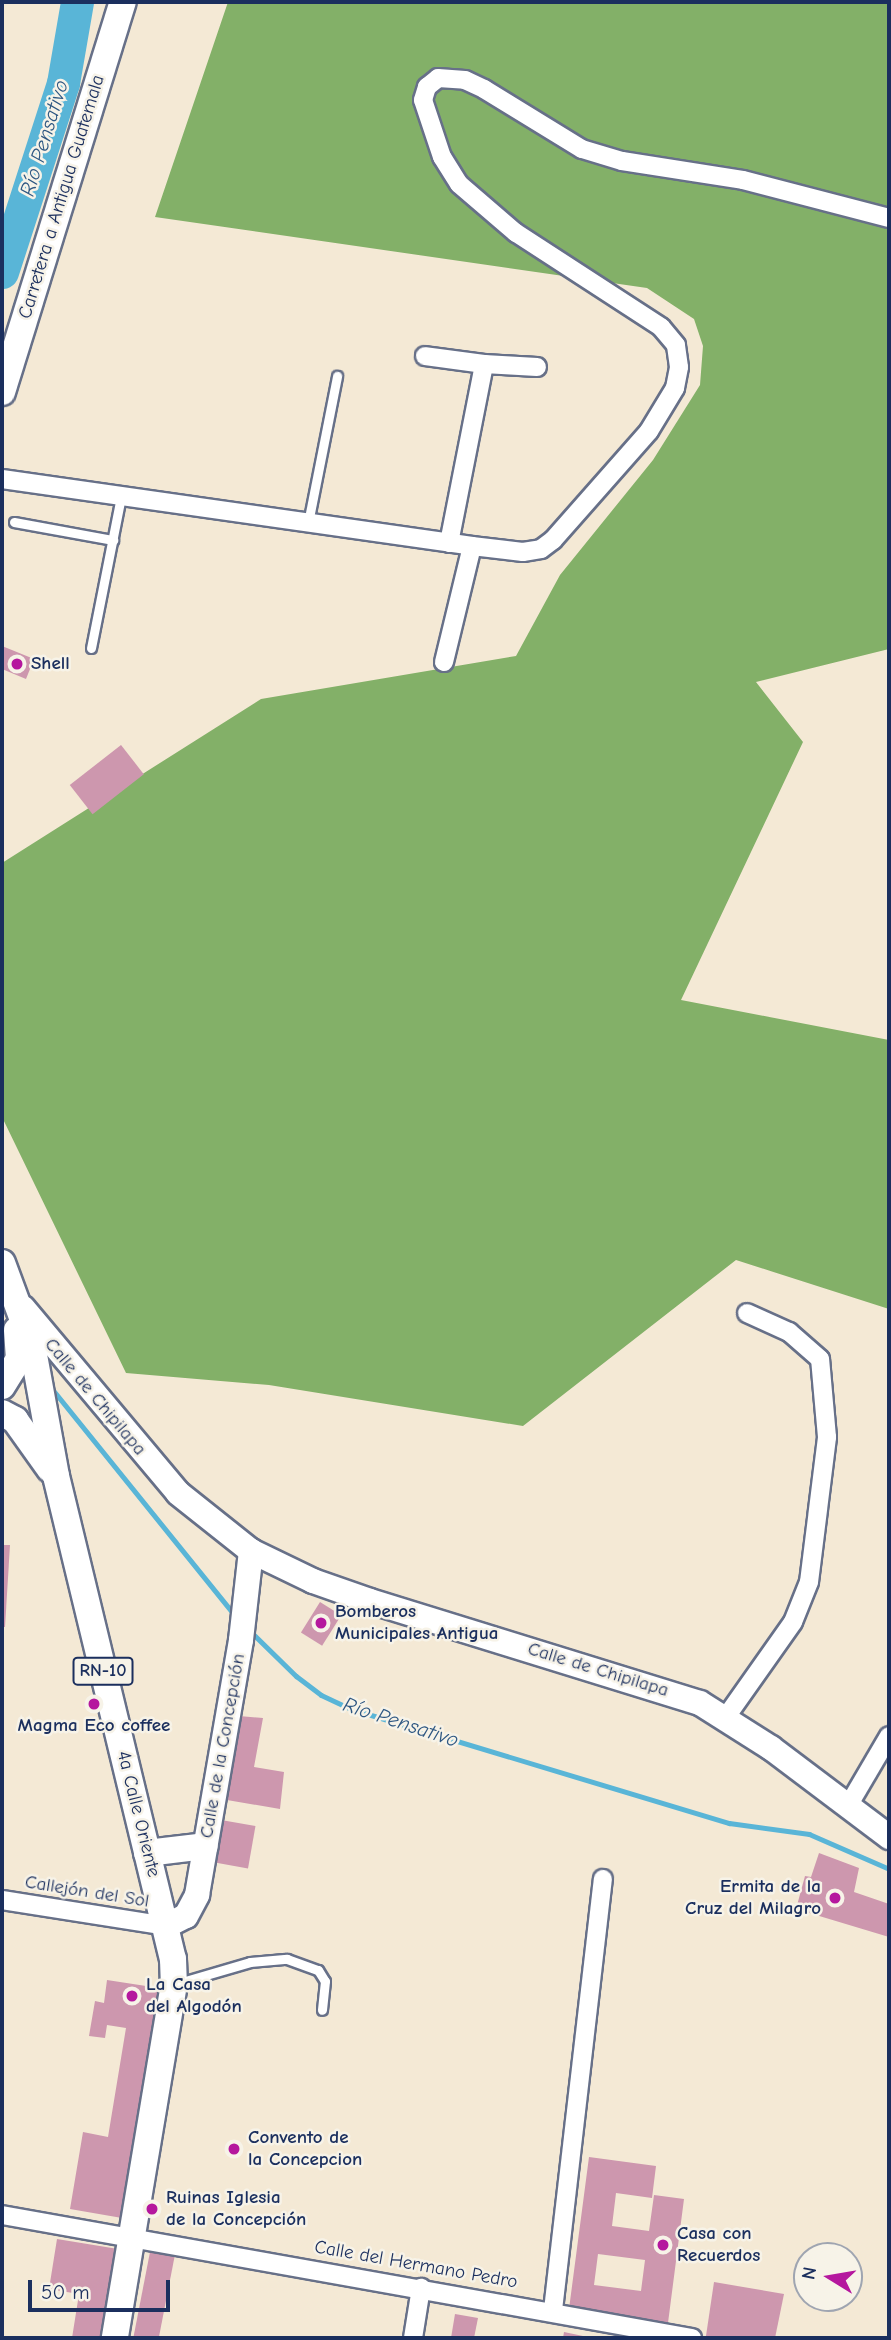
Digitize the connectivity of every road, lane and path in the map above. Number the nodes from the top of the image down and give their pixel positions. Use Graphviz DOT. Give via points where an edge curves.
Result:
graph roads {
  1 [pos="123,2"];
  2 [pos="889,218"];
  3 [pos="425,356"];
  4 [pos="484,364"];
  5 [pos="537,367"];
  6 [pos="337,376"];
  7 [pos="2,392"];
  8 [pos="2,479"];
  9 [pos="121,496"];
  10 [pos="14,522"];
  11 [pos="308,523"];
  12 [pos="113,540"];
  13 [pos="449,543"];
  14 [pos="472,546"];
  15 [pos="91,648"];
  16 [pos="444,662"];
  17 [pos="2,1263"];
  18 [pos="14,1296"];
  19 [pos="747,1313"];
  20 [pos="22,1376"];
  21 [pos="2,1413"];
  22 [pos="55,1476"];
  23 [pos="251,1551"];
  24 [pos="726,1717"];
  25 [pos="889,1736"];
  26 [pos="848,1806"];
  27 [pos="889,1837"];
  28 [pos="205,1846"];
  29 [pos="147,1853"];
  30 [pos="603,1879"];
  31 [pos="2,1900"];
  32 [pos="166,1926"];
  33 [pos="174,1984"];
  34 [pos="322,2010"];
  35 [pos="2,2215"];
  36 [pos="132,2238"];
  37 [pos="421,2288"];
  38 [pos="553,2310"];
  39 [pos="115,2338"];
  40 [pos="413,2338"];
  41 [pos="692,2338"];
  1 -- 7 [label="main road, Carretera a Antigua Guatemala"];
  2 -- 14 [label="street" via="743,180 622,161 582,149 466,80 438,78 427,87 424,100 442,157 459,184 516,233 661,327 676,345 679,367 675,388 649,431 553,540 541,549 523,552"];
  3 -- 4 [label="street"];
  4 -- 5 [label="street"];
  4 -- 13 [label="street"];
  6 -- 11 [label="lane"];
  8 -- 9 [label="street"];
  9 -- 11 [label="street"];
  9 -- 12 [label="lane"];
  10 -- 12 [label="lane"];
  11 -- 13 [label="street"];
  12 -- 15 [label="lane"];
  13 -- 14 [label="street"];
  14 -- 16 [label="street"];
  17 -- 18 [label="main road, RN-10"];
  18 -- 20 [label="main road, RN-10"];
  18 -- 23 [label="main road, Calle de Chipilapa / RN-10" via="169,1484"];
  19 -- 24 [label="street" via="789,1332 820,1359 827,1437 809,1582 793,1622"];
  20 -- 22 [label="main road, 4a Calle Oriente / RN-10"];
  21 -- 22 [label="main road" via="15,1420"];
  22 -- 29 [label="main road, 4a Calle Oriente / RN-10"];
  23 -- 24 [label="main road, Calle de Chipilapa / RN-10" via="347,1593 666,1689"];
  23 -- 28 [label="main road, Calle de la Concepción" via="242,1640"];
  24 -- 26 [label="main road, Calle de Chipilapa / RN-10"];
  25 -- 26 [label="street"];
  26 -- 27 [label="main road, Calle de Chipilapa / RN-10"];
  28 -- 29 [label="main road"];
  28 -- 32 [label="main road, Calle de la Concepción" via="192,1907 178,1923"];
  29 -- 32 [label="main road, 4a Calle Oriente / RN-10"];
  30 -- 38 [label="street"];
  31 -- 32 [label="street, Callejón del Sol"];
  32 -- 33 [label="main road, 4a Calle Oriente / RN-10"];
  33 -- 34 [label="lane" via="250,1962 287,1959 318,1970 325,1981"];
  33 -- 36 [label="main road, 4a Calle Oriente / RN-10"];
  35 -- 36 [label="street, Calle del Hermano Pedro"];
  36 -- 37 [label="street, Calle del Hermano Pedro"];
  36 -- 39 [label="main road, 4a Calle Oriente / RN-10"];
  37 -- 38 [label="street, Calle del Hermano Pedro"];
  37 -- 40 [label="street"];
  38 -- 41 [label="street, Calle del Hermano Pedro"];
}
